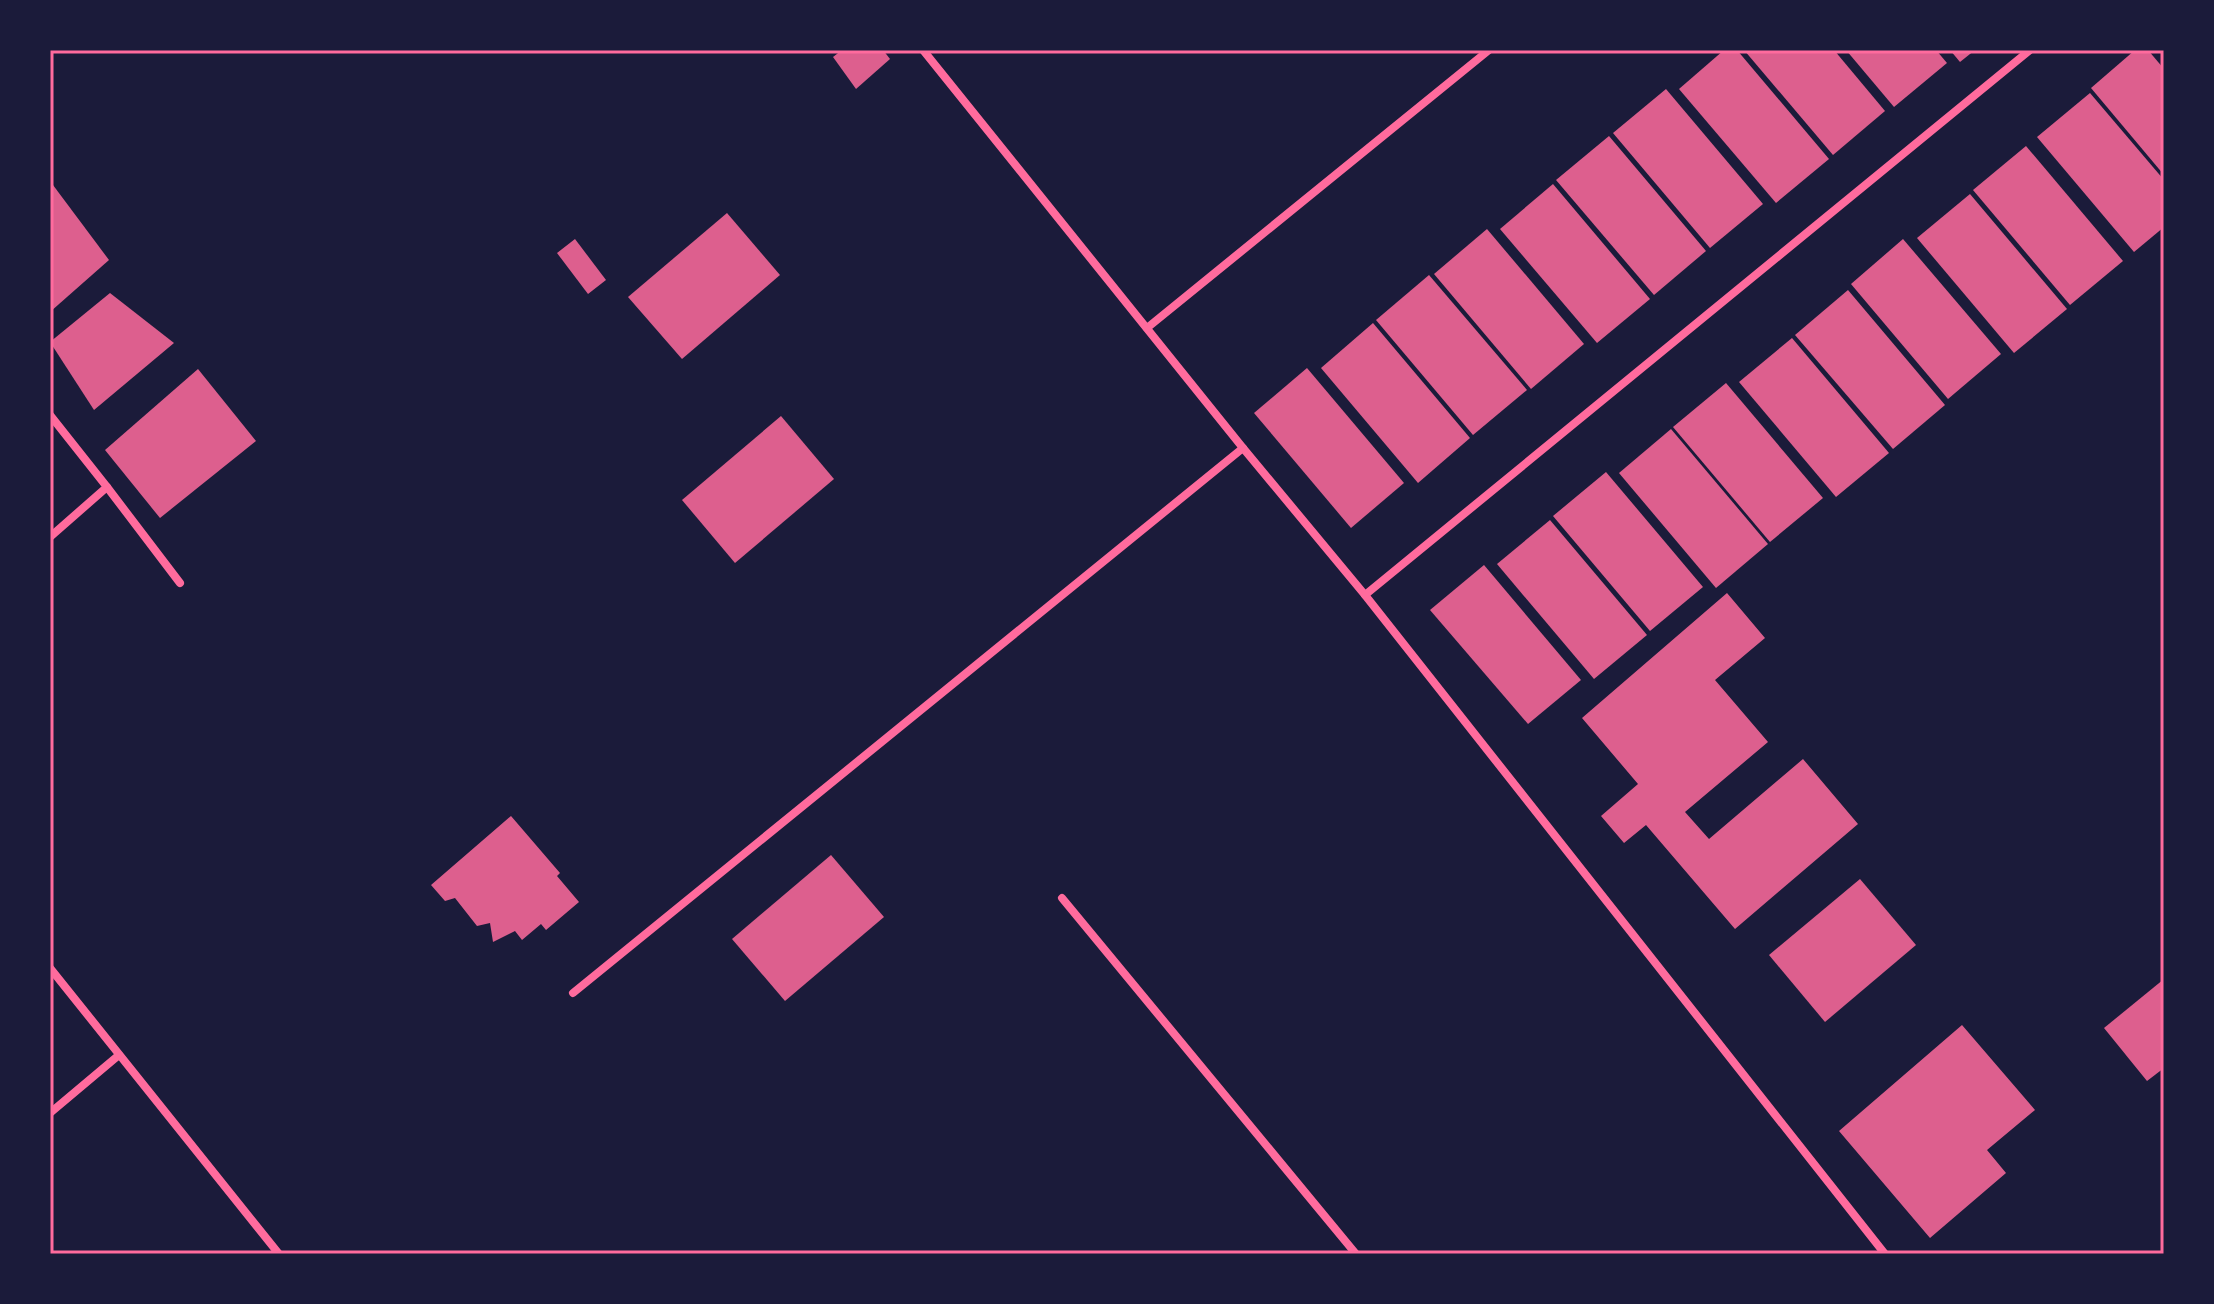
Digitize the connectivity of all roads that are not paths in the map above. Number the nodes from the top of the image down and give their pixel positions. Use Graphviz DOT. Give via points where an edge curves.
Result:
graph roads {
  1 [pos="923,50"];
  2 [pos="1489,50"];
  3 [pos="2030,50"];
  4 [pos="1147,328"];
  5 [pos="50,415"];
  6 [pos="1243,448"];
  7 [pos="107,487"];
  8 [pos="50,537"];
  9 [pos="180,583"];
  10 [pos="1365,595"];
  11 [pos="1062,898"];
  12 [pos="50,968"];
  13 [pos="573,993"];
  14 [pos="119,1055"];
  15 [pos="50,1113"];
  16 [pos="279,1254"];
  17 [pos="1356,1254"];
  18 [pos="1885,1254"];
  1 -- 4 [label="street"];
  2 -- 4 [label="street"];
  3 -- 10 [label="street"];
  4 -- 6 [label="street"];
  5 -- 7 [label="street"];
  6 -- 10 [label="street"];
  6 -- 13 [label="street"];
  7 -- 8 [label="street"];
  7 -- 9 [label="street"];
  10 -- 18 [label="street"];
  11 -- 17 [label="street"];
  12 -- 14 [label="street"];
  14 -- 15 [label="street"];
  14 -- 16 [label="street"];
}
